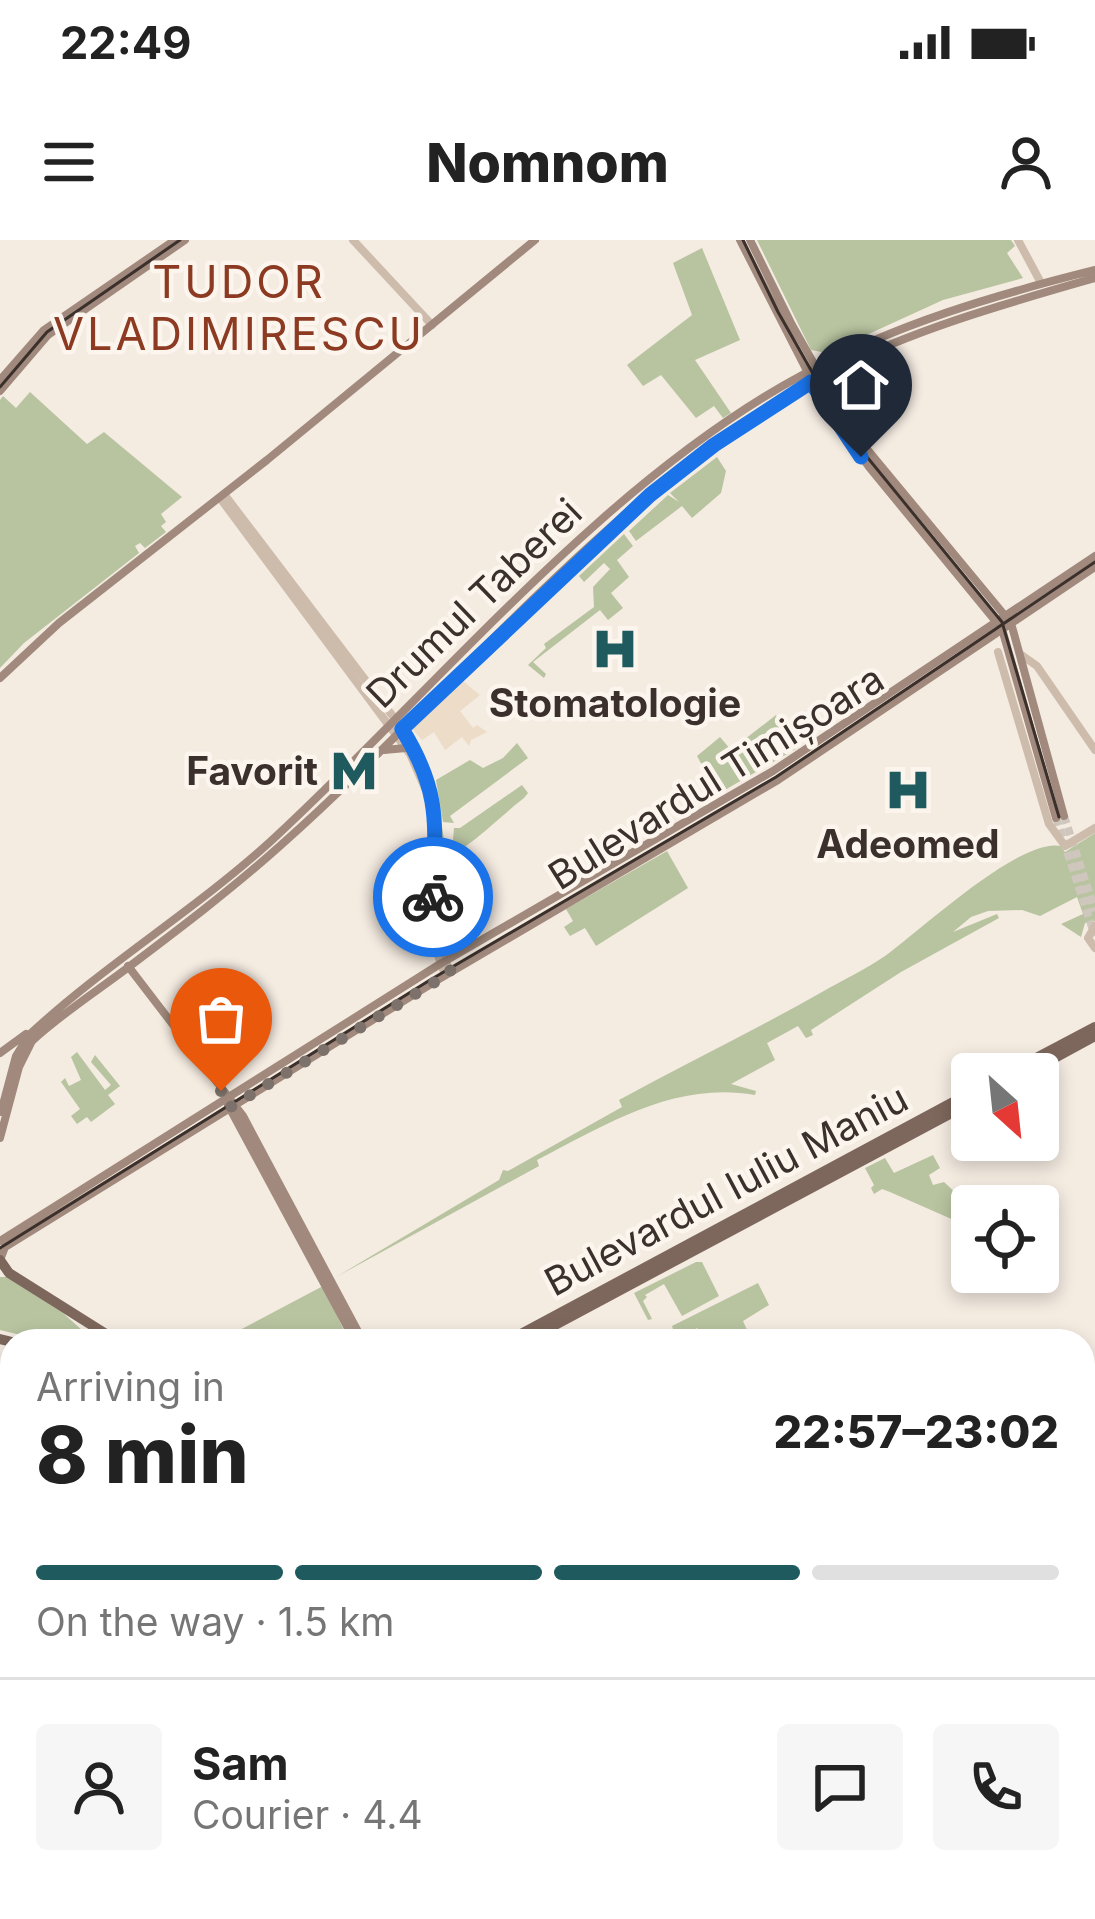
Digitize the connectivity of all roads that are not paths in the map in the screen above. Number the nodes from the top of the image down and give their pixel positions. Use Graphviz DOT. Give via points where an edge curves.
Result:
graph roads {
  1 [pos="175,240"];
  2 [pos="185,240"];
  3 [pos="353,240"];
  4 [pos="532,240"];
  5 [pos="740,240"];
  6 [pos="750,240"];
  7 [pos="1018,240"];
  8 [pos="1095,274"];
  9 [pos="1041,283"];
  10 [pos="432,325"];
  11 [pos="44,334"];
  12 [pos="819,372"];
  13 [pos="808,378"];
  14 [pos="0,380"];
  15 [pos="0,391"];
  16 [pos="760,400"];
  17 [pos="767,410"];
  18 [pos="646,482"];
  19 [pos="654,492"];
  20 [pos="222,496"];
  21 [pos="596,527"];
  22 [pos="604,536"];
  23 [pos="1093,562"];
  24 [pos="1004,622"];
  25 [pos="485,633"];
  26 [pos="493,642"];
  27 [pos="973,650"];
  28 [pos="998,652"];
  29 [pos="1020,654"];
  30 [pos="1012,665"];
  31 [pos="0,678"];
  32 [pos="1007,680"];
  33 [pos="1046,680"];
  34 [pos="1030,692"];
  35 [pos="422,693"];
  36 [pos="430,702"];
  37 [pos="392,722"];
  38 [pos="399,732"];
  39 [pos="406,748"];
  40 [pos="1095,750"];
  41 [pos="377,753"];
  42 [pos="722,808"];
  43 [pos="1095,828"];
  44 [pos="275,843"];
  45 [pos="519,926"];
  46 [pos="1095,926"];
  47 [pos="1095,948"];
  48 [pos="442,963"];
  49 [pos="126,964"];
  50 [pos="448,973"];
  51 [pos="76,1001"];
  52 [pos="46,1019"];
  53 [pos="1095,1027"];
  54 [pos="1095,1036"];
  55 [pos="22,1050"];
  56 [pos="0,1053"];
  57 [pos="1046,1053"];
  58 [pos="1059,1056"];
  59 [pos="245,1098"];
  60 [pos="230,1104"];
  61 [pos="951,1104"];
  62 [pos="951,1113"];
  63 [pos="243,1116"];
  64 [pos="0,1118"];
  65 [pos="0,1138"];
  66 [pos="0,1229"];
  67 [pos="15,1232"];
  68 [pos="0,1241"];
  69 [pos="0,1260"];
  70 [pos="5,1273"];
  71 [pos="606,1293"];
  72 [pos="66,1309"];
  73 [pos="88,1329"];
  74 [pos="98,1329"];
  75 [pos="352,1329"];
  76 [pos="353,1329"];
  77 [pos="532,1329"];
  78 [pos="545,1329"];
  1 -- 11 [label="main road"];
  2 -- 11 [label="main road"];
  3 -- 10 [label="street"];
  4 -- 10 [label="main road"];
  5 -- 13 [label="main road"];
  6 -- 12 [label="main road"];
  7 -- 9 [label="street"];
  8 -- 9 [label="main road, Drumul Taberei"];
  8 -- 12 [label="main road, Drumul Taberei"];
  9 -- 12 [label="main road, Drumul Taberei" via="961,306"];
  10 -- 20 [label="main road"];
  11 -- 14 [label="main road"];
  11 -- 15 [label="main road"];
  12 -- 13 [label="main road, Drumul Taberei"];
  12 -- 24 [label="main road" via="871,457"];
  13 -- 16 [label="main road, Drumul Taberei"];
  13 -- 17 [label="main road, Drumul Taberei"];
  13 -- 24 [label="main road" via="861,457"];
  16 -- 17 [label="main road"];
  16 -- 18 [label="main road, Drumul Taberei"];
  17 -- 19 [label="main road, Drumul Taberei"];
  18 -- 19 [label="main road"];
  18 -- 21 [label="main road, Drumul Taberei"];
  19 -- 22 [label="main road, Drumul Taberei"];
  20 -- 31 [label="main road"];
  20 -- 37 [label="street"];
  21 -- 22 [label="main road"];
  21 -- 25 [label="main road, Drumul Taberei"];
  22 -- 26 [label="main road, Drumul Taberei"];
  23 -- 24 [label="main road, Bulevardul Timișoara"];
  24 -- 27 [label="main road, Bulevardul Timișoara"];
  24 -- 29 [label="main road"];
  24 -- 30 [label="main road"];
  24 -- 42 [label="main road, Bulevardul Timișoara"];
  25 -- 26 [label="main road"];
  25 -- 35 [label="main road, Drumul Taberei"];
  26 -- 36 [label="main road, Drumul Taberei"];
  27 -- 28 [label="street"];
  27 -- 42 [label="main road, Bulevardul Timișoara" via="834,745"];
  28 -- 30 [label="street"];
  28 -- 32 [label="street"];
  29 -- 33 [label="street"];
  29 -- 34 [label="main road"];
  30 -- 32 [label="street"];
  30 -- 34 [label="main road" via="1060,817"];
  32 -- 43 [label="street" via="1054,833 1067,846"];
  33 -- 34 [label="street" via="1032,674"];
  33 -- 40 [label="street"];
  35 -- 36 [label="main road"];
  35 -- 37 [label="main road, Drumul Taberei"];
  36 -- 38 [label="main road, Drumul Taberei"];
  37 -- 38 [label="street"];
  37 -- 44 [label="main road, Drumul Taberei"];
  38 -- 39 [label="street"];
  38 -- 41 [label="main road, Drumul Taberei"];
  38 -- 48 [label="street" via="434,796 433,919"];
  39 -- 41 [label="main road"];
  39 -- 48 [label="street" via="430,803 428,917"];
  41 -- 44 [label="main road, Drumul Taberei"];
  42 -- 45 [label="main road, Bulevardul Timișoara"];
  44 -- 49 [label="main road, Drumul Taberei"];
  45 -- 48 [label="main road, Bulevardul Timișoara"];
  45 -- 50 [label="main road, Bulevardul Timișoara"];
  46 -- 47 [label="street" via="1088,935"];
  48 -- 50 [label="street"];
  48 -- 60 [label="main road, Bulevardul Timișoara"];
  49 -- 51 [label="main road, Drumul Taberei"];
  49 -- 60 [label="main road"];
  50 -- 59 [label="main road, Bulevardul Timișoara"];
  51 -- 52 [label="main road, Drumul Taberei"];
  51 -- 55 [label="main road, Drumul Taberei"];
  52 -- 55 [label="main road, Drumul Taberei"];
  52 -- 56 [label="main road"];
  53 -- 57 [label="main road"];
  54 -- 58 [label="main road"];
  55 -- 56 [label="main road"];
  55 -- 64 [label="main road, Drumul Taberei"];
  55 -- 65 [label="main road, Drumul Taberei"];
  59 -- 60 [label="main road, Bulevardul Timișoara"];
  59 -- 63 [label="main road"];
  60 -- 63 [label="main road"];
  60 -- 67 [label="main road, Bulevardul Timișoara"];
  60 -- 69 [label="main road, Bulevardul Timișoara" via="5,1247"];
  60 -- 75 [label="main road"];
  61 -- 71 [label="main road, Bulevardul Iuliu Maniu"];
  62 -- 71 [label="main road, Bulevardul Iuliu Maniu"];
  63 -- 76 [label="main road"];
  66 -- 67 [label="main road"];
  67 -- 68 [label="main road, Bulevardul Timișoara"];
  69 -- 70 [label="main road"];
  70 -- 72 [label="main road"];
  71 -- 77 [label="main road, Bulevardul Iuliu Maniu"];
  71 -- 78 [label="main road, Bulevardul Iuliu Maniu"];
  72 -- 73 [label="main road"];
  72 -- 74 [label="main road"];
}
